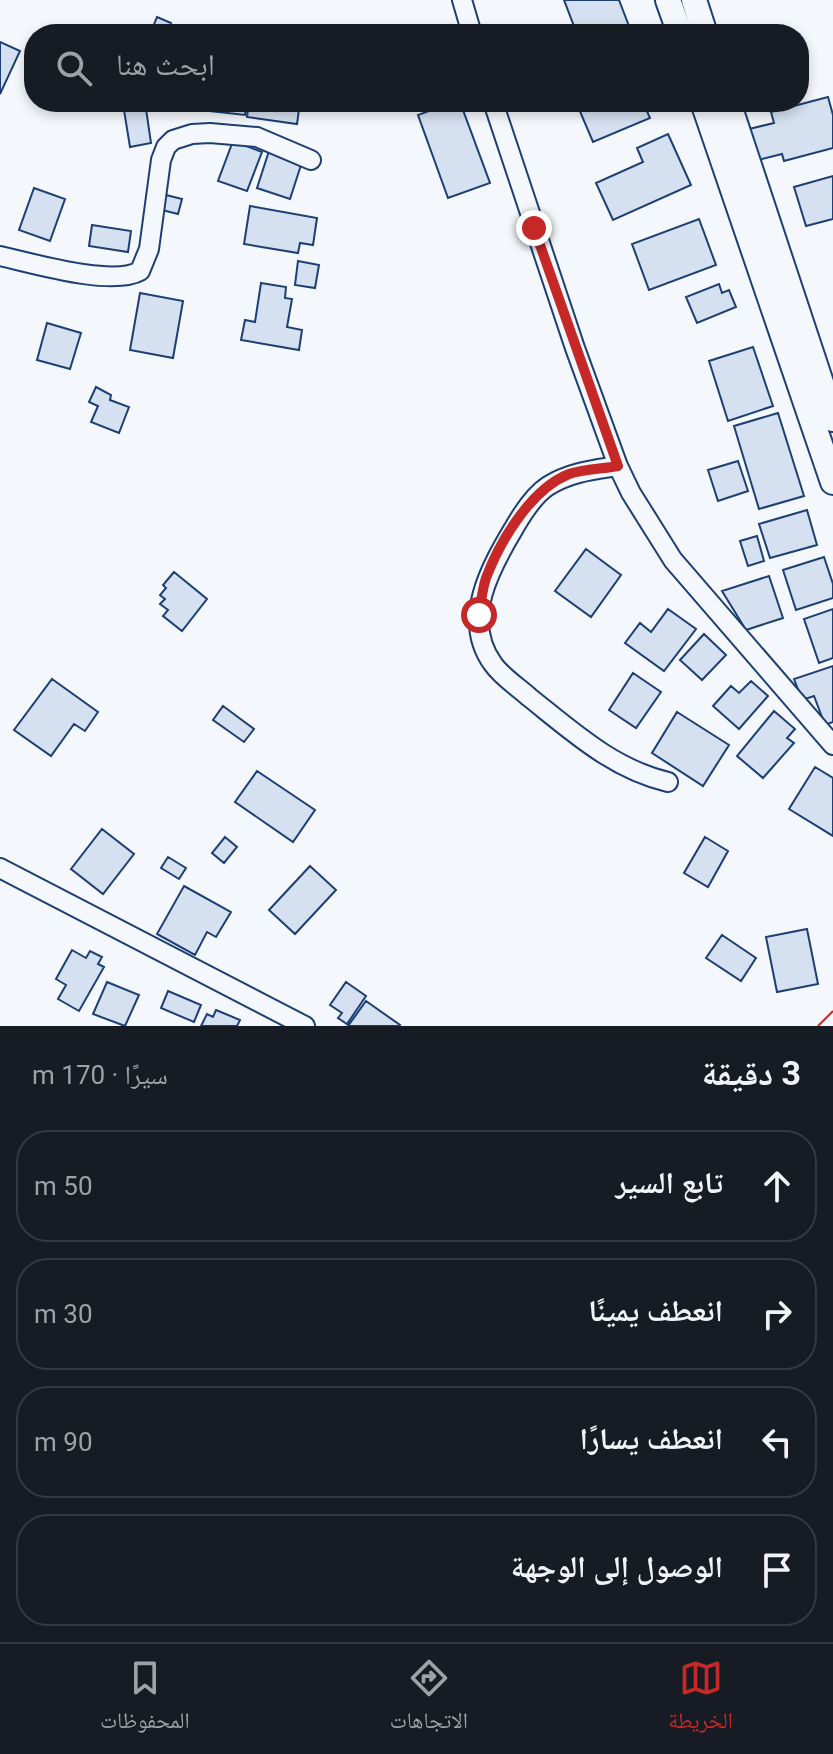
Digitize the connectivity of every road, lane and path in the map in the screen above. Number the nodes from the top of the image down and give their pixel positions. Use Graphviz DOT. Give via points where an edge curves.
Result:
graph roads {
  1 [pos="462,0"];
  2 [pos="668,0"];
  3 [pos="694,0"];
  4 [pos="469,24"];
  5 [pos="676,24"];
  6 [pos="702,24"];
  7 [pos="496,112"];
  8 [pos="707,112"];
  9 [pos="731,112"];
  10 [pos="311,160"];
  11 [pos="766,252"];
  12 [pos="0,256"];
  13 [pos="820,390"];
  14 [pos="833,419"];
  15 [pos="618,466"];
  16 [pos="833,482"];
  17 [pos="833,745"];
  18 [pos="668,782"];
  19 [pos="0,868"];
  20 [pos="305,1026"];
  1 -- 4 [label="street"];
  2 -- 5 [label="main road"];
  3 -- 6 [label="main road"];
  7 -- 15 [label="street"];
  8 -- 11 [label="main road"];
  9 -- 11 [label="main road"];
  10 -- 12 [label="street" via="257,137 192,134 173,140 161,160 149,249 140,271 119,278"];
  11 -- 13 [label="main road"];
  13 -- 14 [label="main road"];
  13 -- 16 [label="main road"];
  15 -- 17 [label="street" via="673,560"];
  15 -- 18 [label="street" via="571,473 545,487 522,513 485,581 480,637 493,664 582,740 640,775"];
  19 -- 20 [label="street"];
}
